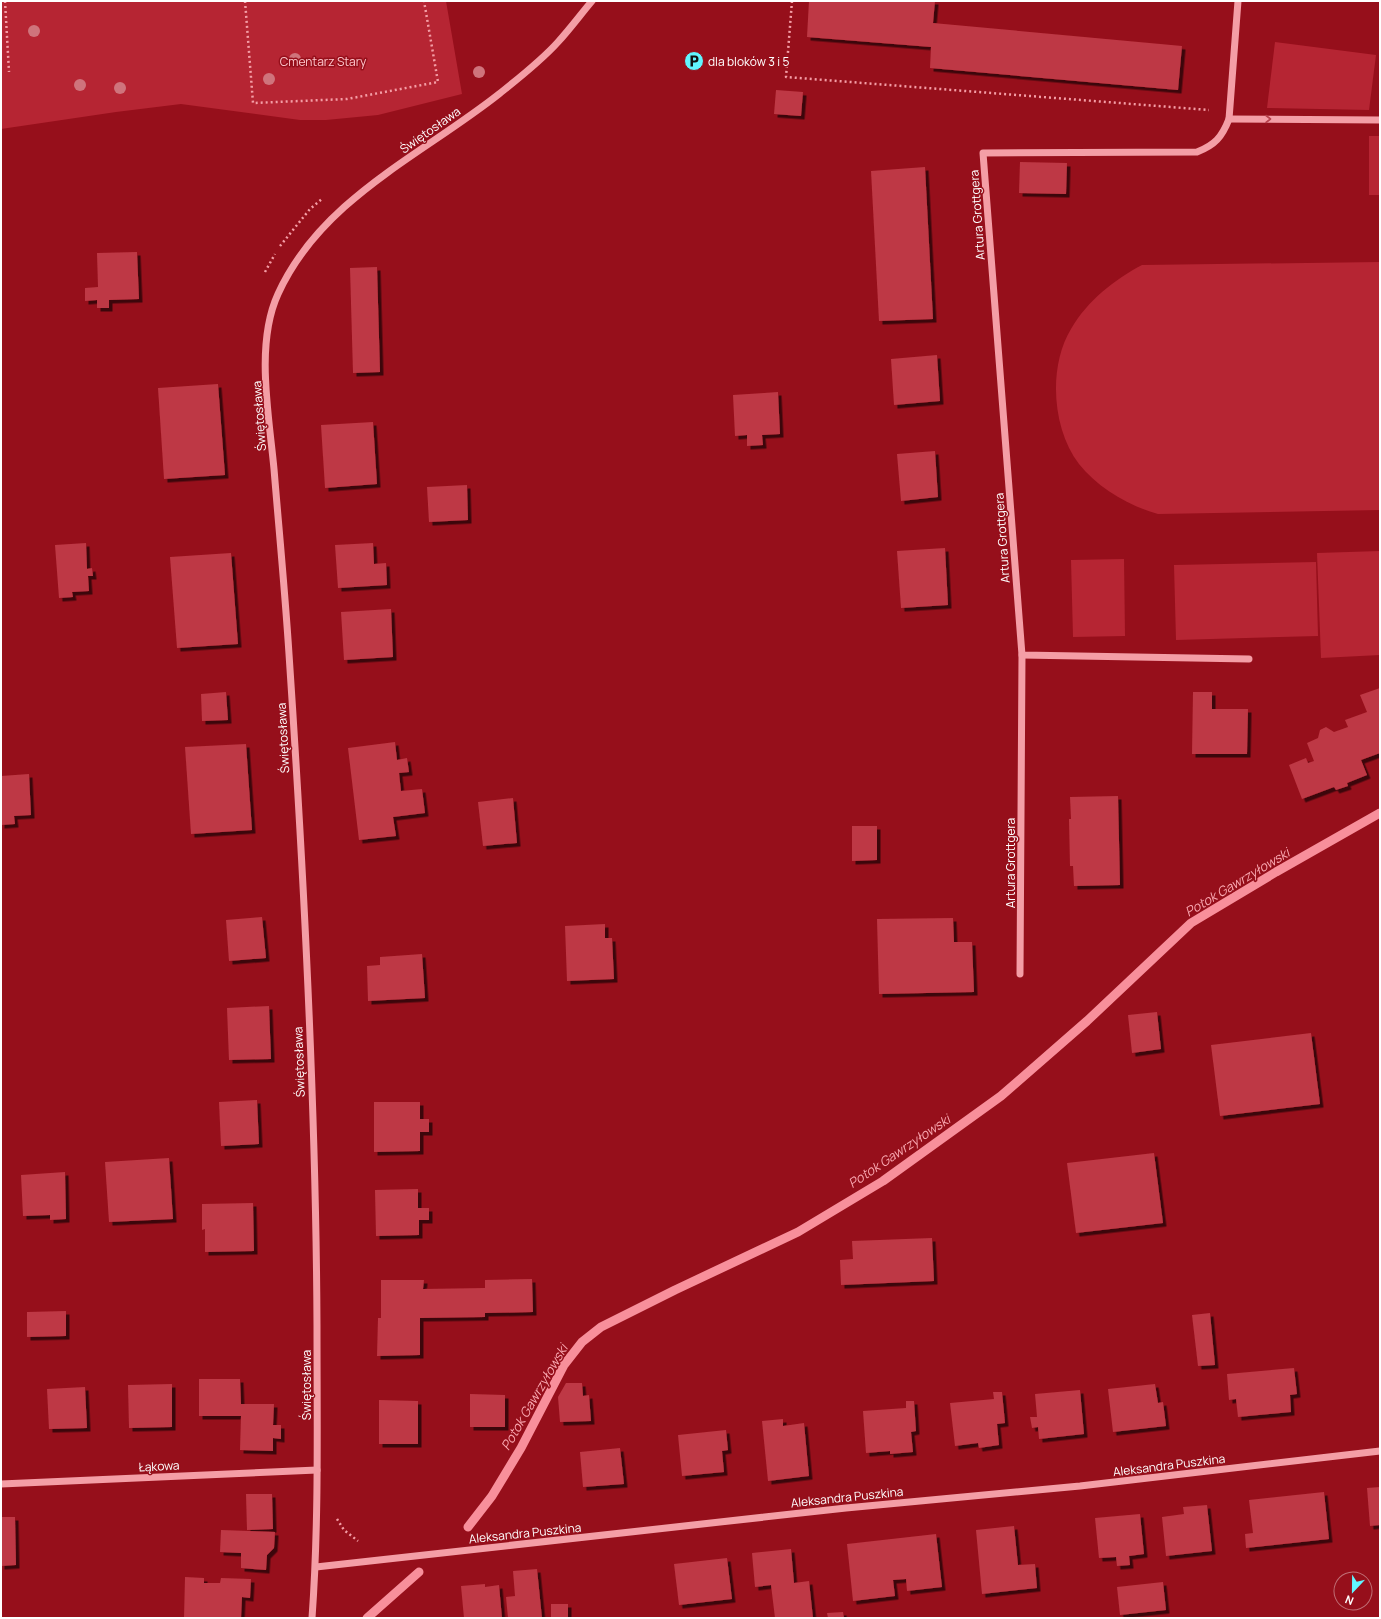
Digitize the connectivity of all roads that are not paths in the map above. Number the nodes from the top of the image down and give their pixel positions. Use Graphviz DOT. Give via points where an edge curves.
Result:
graph roads {
  1 [pos="592,1"];
  2 [pos="1238,1"];
  3 [pos="1229,118"];
  4 [pos="1380,120"];
  5 [pos="1022,655"];
  6 [pos="1249,659"];
  7 [pos="1020,974"];
  8 [pos="1380,1451"];
  9 [pos="317,1470"];
  10 [pos="1,1484"];
  11 [pos="316,1567"];
  12 [pos="312,1618"];
  1 -- 9 [label="street, Świętosława" via="556,44 500,94 370,185 324,226 305,250 278,293 266,337 268,399 289,653 308,988 317,1242"];
  2 -- 3 [label="street, Artura Grottgera"];
  3 -- 4 [label="street, one-way"];
  3 -- 5 [label="street, Artura Grottgera" via="1217,140 1209,148 1197,152 983,153"];
  5 -- 6 [label="street"];
  5 -- 7 [label="street, Artura Grottgera"];
  8 -- 11 [label="street, Aleksandra Puszkina" via="1080,1486 846,1508"];
  9 -- 10 [label="street, Łąkowa"];
  9 -- 11 [label="street, Świętosława"];
  11 -- 12 [label="street, Świętosława"];
}
